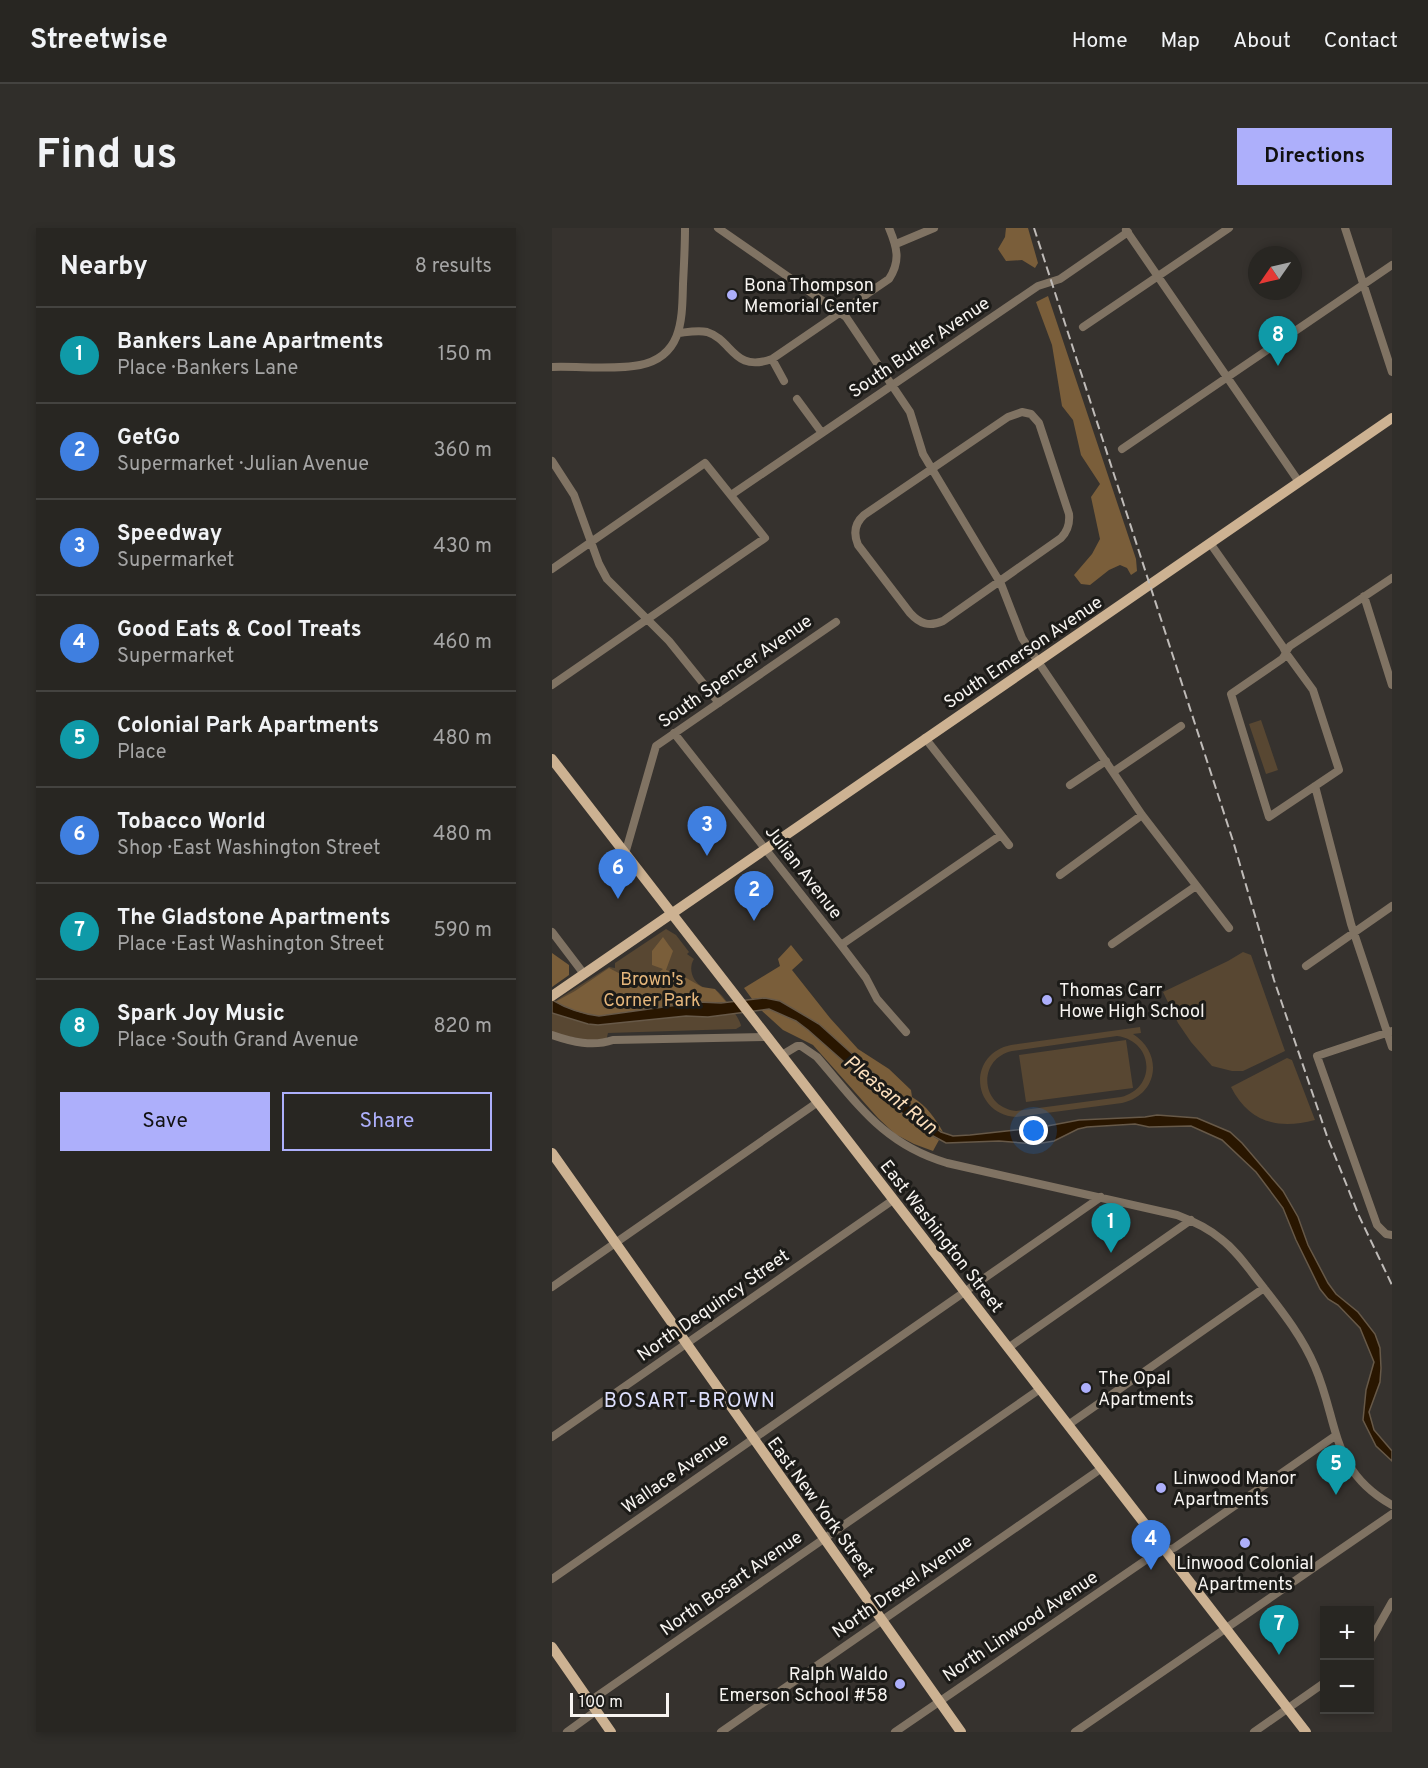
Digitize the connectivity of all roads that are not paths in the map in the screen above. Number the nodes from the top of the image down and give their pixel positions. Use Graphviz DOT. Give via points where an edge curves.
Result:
graph roads {
  1 [pos="685,228"];
  2 [pos="718,228"];
  3 [pos="889,228"];
  4 [pos="934,228"];
  5 [pos="1229,228"];
  6 [pos="1345,228"];
  7 [pos="1126,230"];
  8 [pos="896,244"];
  9 [pos="1392,265"];
  10 [pos="1158,276"];
  11 [pos="1363,284"];
  12 [pos="840,313"];
  13 [pos="1083,327"];
  14 [pos="679,333"];
  15 [pos="772,359"];
  16 [pos="552,367"];
  17 [pos="1392,372"];
  18 [pos="1227,377"];
  19 [pos="784,381"];
  20 [pos="892,385"];
  21 [pos="797,399"];
  22 [pos="1392,418"];
  23 [pos="822,433"];
  24 [pos="1122,449"];
  25 [pos="552,462"];
  26 [pos="931,469"];
  27 [pos="1299,482"];
  28 [pos="731,495"];
  29 [pos="591,542"];
  30 [pos="1210,543"];
  31 [pos="552,569"];
  32 [pos="1392,578"];
  33 [pos="1000,581"];
  34 [pos="1364,596"];
  35 [pos="647,619"];
  36 [pos="836,622"];
  37 [pos="1286,652"];
  38 [pos="1038,661"];
  39 [pos="552,685"];
  40 [pos="1392,685"];
  41 [pos="719,702"];
  42 [pos="1181,726"];
  43 [pos="674,733"];
  44 [pos="925,738"];
  45 [pos="552,759"];
  46 [pos="1106,761"];
  47 [pos="1113,772"];
  48 [pos="1070,785"];
  49 [pos="1315,786"];
  50 [pos="1142,815"];
  51 [pos="1001,836"];
  52 [pos="1009,845"];
  53 [pos="765,848"];
  54 [pos="625,854"];
  55 [pos="1060,875"];
  56 [pos="1196,886"];
  57 [pos="1392,906"];
  58 [pos="672,913"];
  59 [pos="1229,928"];
  60 [pos="552,932"];
  61 [pos="1354,932"];
  62 [pos="1112,944"];
  63 [pos="841,945"];
  64 [pos="1306,966"];
  65 [pos="584,974"];
  66 [pos="554,995"];
  67 [pos="906,1032"];
  68 [pos="1390,1032"];
  69 [pos="552,1035"];
  70 [pos="768,1037"];
  71 [pos="1392,1047"];
  72 [pos="782,1055"];
  73 [pos="818,1102"];
  74 [pos="552,1153"];
  75 [pos="1101,1197"];
  76 [pos="893,1200"];
  77 [pos="1191,1220"];
  78 [pos="1392,1235"];
  79 [pos="615,1243"];
  80 [pos="552,1287"];
  81 [pos="1264,1288"];
  82 [pos="964,1292"];
  83 [pos="686,1344"];
  84 [pos="1008,1348"];
  85 [pos="1040,1389"];
  86 [pos="1068,1425"];
  87 [pos="1335,1436"];
  88 [pos="552,1437"];
  89 [pos="753,1439"];
  90 [pos="1101,1468"];
  91 [pos="1392,1505"];
  92 [pos="1392,1514"];
  93 [pos="824,1539"];
  94 [pos="1166,1551"];
  95 [pos="552,1579"];
  96 [pos="1392,1602"];
  97 [pos="882,1619"];
  98 [pos="1226,1628"];
  99 [pos="1374,1634"];
  100 [pos="553,1650"];
  101 [pos="1320,1686"];
  102 [pos="590,1701"];
  103 [pos="939,1701"];
  104 [pos="1288,1708"];
  105 [pos="596,1711"];
  106 [pos="567,1732"];
  107 [pos="611,1732"];
  108 [pos="721,1732"];
  109 [pos="895,1732"];
  110 [pos="961,1732"];
  111 [pos="1075,1732"];
  112 [pos="1254,1732"];
  113 [pos="1306,1732"];
  1 -- 14 [label="street"];
  2 -- 12 [label="street"];
  3 -- 8 [label="street"];
  4 -- 8 [label="street"];
  5 -- 10 [label="street"];
  6 -- 11 [label="street"];
  7 -- 10 [label="street"];
  7 -- 20 [label="street, South Butler Avenue" via="1060,279 1038,286"];
  8 -- 12 [label="street" via="897,262 889,279"];
  9 -- 11 [label="street"];
  10 -- 13 [label="street"];
  10 -- 18 [label="street"];
  11 -- 17 [label="street"];
  11 -- 18 [label="street"];
  12 -- 15 [label="street"];
  12 -- 20 [label="street"];
  14 -- 15 [label="street" via="707,332 742,359"];
  14 -- 16 [label="street" via="666,352 641,364"];
  15 -- 19 [label="street"];
  18 -- 24 [label="street"];
  18 -- 27 [label="street"];
  20 -- 23 [label="street, South Butler Avenue"];
  20 -- 26 [label="street" via="910,412"];
  21 -- 23 [label="street"];
  22 -- 27 [label="main road, South Emerson Avenue"];
  23 -- 28 [label="street, South Butler Avenue"];
  25 -- 29 [label="street" via="574,495"];
  26 -- 33 [label="street"];
  26 -- 33 [label="street" via="862,517 855,530 858,545 919,622 943,621"];
  26 -- 33 [label="street" via="1013,414 1028,413 1038,420 1069,523 1061,538"];
  27 -- 30 [label="main road, South Emerson Avenue"];
  28 -- 29 [label="street" via="705,463"];
  28 -- 35 [label="street" via="765,538"];
  29 -- 31 [label="street"];
  29 -- 35 [label="street" via="607,579"];
  30 -- 37 [label="street"];
  30 -- 38 [label="main road, South Emerson Avenue"];
  32 -- 34 [label="street"];
  33 -- 38 [label="street" via="1020,634"];
  34 -- 37 [label="street"];
  34 -- 40 [label="street"];
  35 -- 39 [label="street"];
  35 -- 41 [label="street"];
  36 -- 41 [label="street, South Spencer Avenue"];
  37 -- 49 [label="street" via="1313,690 1339,770"];
  37 -- 49 [label="street" via="1282,659 1231,694 1269,817"];
  38 -- 44 [label="main road, South Emerson Avenue"];
  38 -- 46 [label="street"];
  41 -- 43 [label="street, South Spencer Avenue"];
  42 -- 47 [label="street"];
  43 -- 53 [label="street, Julian Avenue"];
  43 -- 54 [label="street, South Spencer Avenue" via="656,746"];
  44 -- 51 [label="street"];
  44 -- 53 [label="main road, South Emerson Avenue"];
  45 -- 54 [label="main road, East Washington Street"];
  46 -- 47 [label="street"];
  46 -- 48 [label="street"];
  47 -- 50 [label="street"];
  49 -- 61 [label="street"];
  50 -- 55 [label="street"];
  50 -- 56 [label="street"];
  51 -- 52 [label="street"];
  51 -- 63 [label="street"];
  53 -- 58 [label="main road, South Emerson Avenue"];
  53 -- 63 [label="street, Julian Avenue"];
  54 -- 58 [label="main road, East Washington Street"];
  56 -- 59 [label="street"];
  56 -- 62 [label="street"];
  57 -- 61 [label="street"];
  58 -- 65 [label="main road, South Emerson Avenue"];
  58 -- 70 [label="main road, East Washington Street"];
  60 -- 65 [label="street"];
  61 -- 64 [label="street"];
  61 -- 68 [label="street"];
  63 -- 67 [label="street, Julian Avenue" via="877,999"];
  65 -- 66 [label="main road, South Emerson Avenue"];
  68 -- 71 [label="street"];
  68 -- 78 [label="street" via="1317,1056 1377,1225"];
  69 -- 70 [label="street" via="591,1044 613,1040"];
  70 -- 72 [label="main road, East Washington Street"];
  72 -- 73 [label="main road, East Washington Street"];
  72 -- 75 [label="street" via="797,1046 817,1057 886,1133 920,1154"];
  73 -- 76 [label="main road, East Washington Street"];
  73 -- 79 [label="street"];
  74 -- 79 [label="main road, East New York Street"];
  75 -- 77 [label="street"];
  75 -- 82 [label="street, Wallace Avenue"];
  76 -- 82 [label="main road, East Washington Street"];
  76 -- 83 [label="street, North Dequincy Street"];
  77 -- 81 [label="street" via="1229,1245"];
  77 -- 84 [label="street"];
  79 -- 80 [label="street"];
  79 -- 83 [label="main road, East New York Street"];
  81 -- 86 [label="street"];
  81 -- 87 [label="street" via="1311,1356"];
  82 -- 84 [label="main road, East Washington Street"];
  82 -- 89 [label="street, Wallace Avenue"];
  83 -- 88 [label="street, North Dequincy Street"];
  83 -- 89 [label="main road, East New York Street"];
  84 -- 85 [label="main road, East Washington Street"];
  85 -- 86 [label="main road, East Washington Street"];
  85 -- 93 [label="street, North Bosart Avenue"];
  86 -- 90 [label="main road, East Washington Street"];
  87 -- 91 [label="street" via="1355,1474 1373,1493"];
  87 -- 94 [label="street, North Linwood Avenue"];
  89 -- 93 [label="main road, East New York Street"];
  89 -- 95 [label="street, Wallace Avenue"];
  90 -- 94 [label="main road, East Washington Street"];
  90 -- 97 [label="street, North Drexel Avenue"];
  92 -- 98 [label="street"];
  93 -- 97 [label="main road, East New York Street"];
  93 -- 102 [label="street, North Bosart Avenue"];
  94 -- 98 [label="main road, East Washington Street"];
  94 -- 103 [label="street, North Linwood Avenue" via="1156,1553"];
  96 -- 99 [label="street"];
  97 -- 103 [label="main road, East New York Street"];
  97 -- 108 [label="street, North Drexel Avenue"];
  98 -- 104 [label="main road, East Washington Street"];
  98 -- 111 [label="street"];
  100 -- 102 [label="main road"];
  101 -- 104 [label="street"];
  102 -- 105 [label="main road"];
  103 -- 109 [label="street, North Linwood Avenue"];
  103 -- 110 [label="main road, East New York Street"];
  104 -- 112 [label="street"];
  104 -- 113 [label="main road, East Washington Street"];
  105 -- 106 [label="street"];
  105 -- 107 [label="main road"];
}
